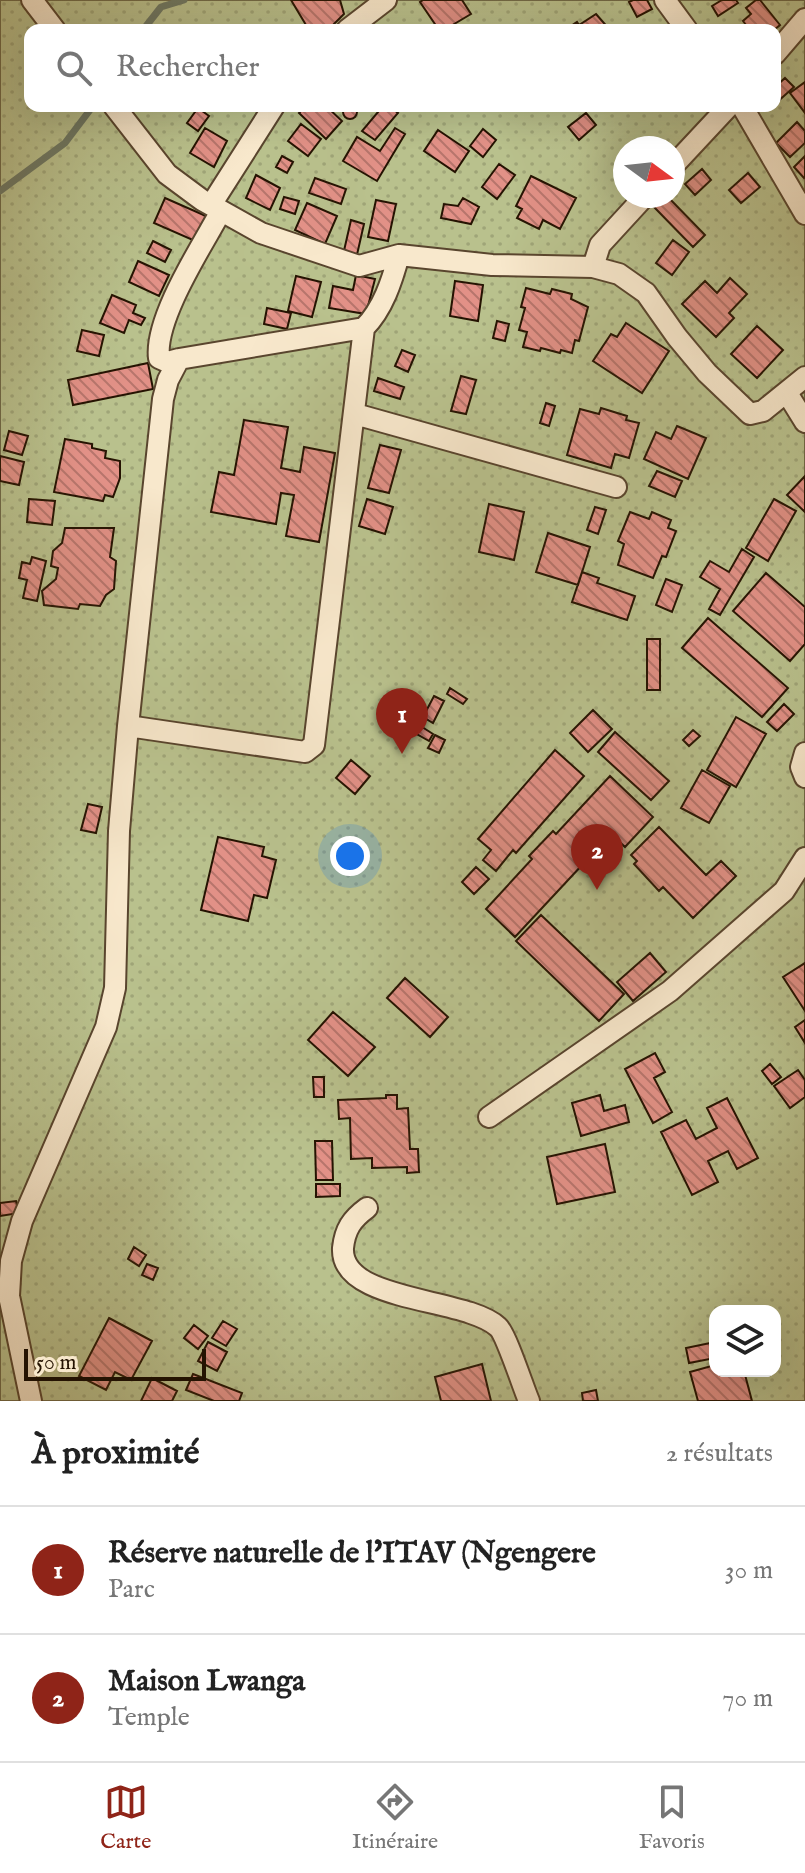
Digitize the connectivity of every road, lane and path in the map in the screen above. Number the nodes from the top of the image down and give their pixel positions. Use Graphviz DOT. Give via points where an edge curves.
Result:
graph roads {
  1 [pos="32,0"];
  2 [pos="386,0"];
  3 [pos="665,0"];
  4 [pos="805,19"];
  5 [pos="50,24"];
  6 [pos="355,24"];
  7 [pos="683,24"];
  8 [pos="781,47"];
  9 [pos="119,112"];
  10 [pos="271,112"];
  11 [pos="723,112"];
  12 [pos="746,112"];
  13 [pos="685,153"];
  14 [pos="216,208"];
  15 [pos="634,208"];
  16 [pos="805,214"];
  17 [pos="399,255"];
  18 [pos="593,267"];
  19 [pos="364,328"];
  20 [pos="179,359"];
  21 [pos="805,377"];
  22 [pos="787,393"];
  23 [pos="355,414"];
  24 [pos="805,422"];
  25 [pos="616,487"];
  26 [pos="128,726"];
  27 [pos="805,753"];
  28 [pos="805,777"];
  29 [pos="805,858"];
  30 [pos="489,1117"];
  31 [pos="367,1208"];
  32 [pos="31,1401"];
  33 [pos="529,1401"];
  1 -- 5 [label="street"];
  2 -- 6 [label="street"];
  3 -- 7 [label="street"];
  4 -- 8 [label="street"];
  9 -- 14 [label="street" via="167,174"];
  10 -- 14 [label="street"];
  11 -- 13 [label="street"];
  12 -- 16 [label="street"];
  14 -- 17 [label="street" via="261,233 359,266"];
  14 -- 20 [label="street" via="162,325 159,358"];
  15 -- 18 [label="street" via="600,245"];
  17 -- 18 [label="street" via="492,265"];
  17 -- 19 [label="street" via="392,281"];
  18 -- 22 [label="street" via="619,274 646,293 707,373 750,414"];
  19 -- 20 [label="street"];
  19 -- 23 [label="street"];
  20 -- 26 [label="street" via="163,399"];
  21 -- 22 [label="street"];
  22 -- 24 [label="street"];
  23 -- 25 [label="street"];
  23 -- 26 [label="street" via="314,745 305,752"];
  26 -- 32 [label="street" via="115,988 106,1027 22,1221 11,1261 9,1296"];
  27 -- 28 [label="street"];
  29 -- 30 [label="street" via="784,891 670,991"];
  31 -- 33 [label="street" via="352,1220 344,1237 343,1256 351,1272 370,1286 480,1315 501,1329"];
}
